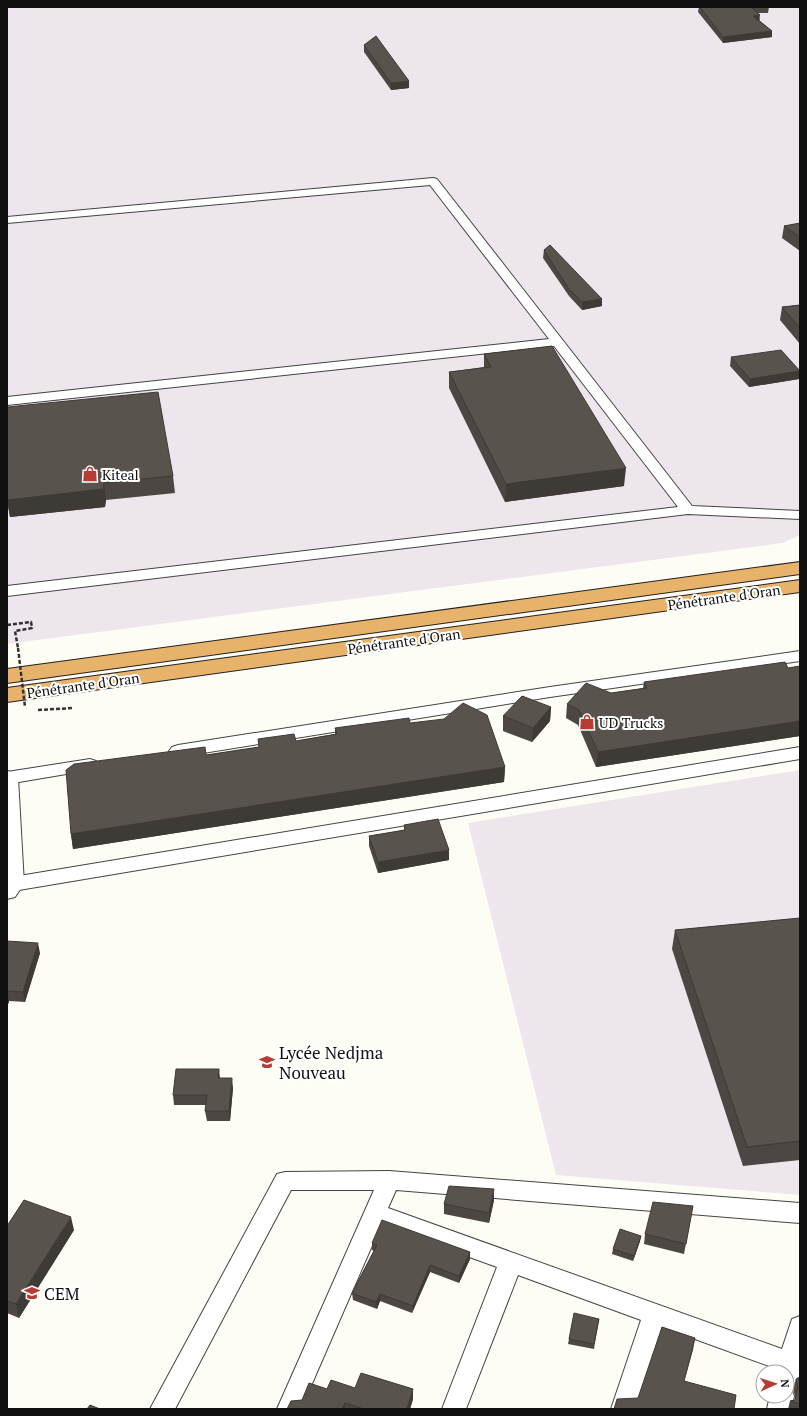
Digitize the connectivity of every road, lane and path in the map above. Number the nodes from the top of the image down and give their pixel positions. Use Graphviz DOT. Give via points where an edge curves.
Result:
graph roads {
  1 [pos="7,220"];
  2 [pos="558,342"];
  3 [pos="7,401"];
  4 [pos="688,510"];
  5 [pos="800,515"];
  6 [pos="800,568"];
  7 [pos="800,586"];
  8 [pos="7,591"];
  9 [pos="7,625"];
  10 [pos="800,656"];
  11 [pos="7,676"];
  12 [pos="7,695"];
  13 [pos="73,708"];
  14 [pos="33,710"];
  15 [pos="25,711"];
  16 [pos="800,752"];
  17 [pos="165,753"];
  18 [pos="102,763"];
  19 [pos="7,778"];
  20 [pos="9,887"];
  21 [pos="389,1180"];
  22 [pos="374,1213"];
  23 [pos="800,1213"];
  24 [pos="511,1262"];
  25 [pos="655,1314"];
  26 [pos="800,1327"];
  27 [pos="780,1364"];
  28 [pos="794,1364"];
  29 [pos="162,1409"];
  30 [pos="289,1409"];
  31 [pos="454,1409"];
  32 [pos="623,1409"];
  1 -- 2 [label="street" via="433,182"];
  2 -- 3 [label="street"];
  2 -- 4 [label="street"];
  4 -- 5 [label="street"];
  4 -- 8 [label="street"];
  6 -- 11 [label="highway, Pénétrante d'Oran"];
  7 -- 12 [label="highway, Pénétrante d'Oran"];
  9 -- 15 [label="path, bridge" via="31,622 32,628 15,631"];
  10 -- 17 [label="street"];
  13 -- 14 [label="path"];
  16 -- 20 [label="street"];
  18 -- 19 [label="street"];
  19 -- 20 [label="street"];
  21 -- 22 [label="street"];
  21 -- 23 [label="street"];
  21 -- 29 [label="street" via="285,1181"];
  22 -- 24 [label="street"];
  22 -- 30 [label="street"];
  24 -- 25 [label="street"];
  24 -- 31 [label="street"];
  25 -- 27 [label="street"];
  25 -- 32 [label="street"];
  26 -- 28 [label="street"];
}
